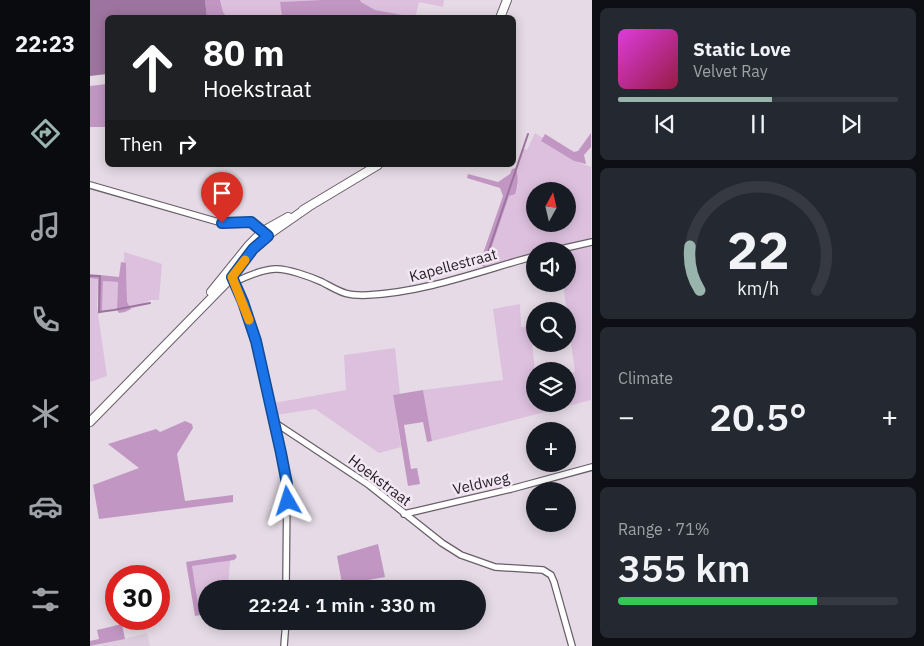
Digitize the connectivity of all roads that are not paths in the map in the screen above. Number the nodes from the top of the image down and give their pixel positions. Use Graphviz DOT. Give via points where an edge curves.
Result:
graph roads {
  1 [pos="507,0"];
  2 [pos="501,15"];
  3 [pos="375,167"];
  4 [pos="90,186"];
  5 [pos="266,233"];
  6 [pos="592,242"];
  7 [pos="576,246"];
  8 [pos="526,259"];
  9 [pos="232,277"];
  10 [pos="90,422"];
  11 [pos="274,422"];
  12 [pos="592,467"];
  13 [pos="404,514"];
  14 [pos="286,580"];
  15 [pos="285,630"];
  16 [pos="284,646"];
  17 [pos="572,646"];
  1 -- 2 [label="street"];
  3 -- 5 [label="street"];
  4 -- 5 [label="street" via="222,223 251,222"];
  5 -- 9 [label="street" via="249,245"];
  6 -- 7 [label="street"];
  8 -- 9 [label="street, Kapellestraat" via="442,284 369,295 346,295 307,276 276,268"];
  9 -- 10 [label="street"];
  9 -- 11 [label="street" via="256,341"];
  11 -- 13 [label="street, Hoekstraat" via="368,485"];
  11 -- 14 [label="street" via="287,484"];
  12 -- 13 [label="street, Veldweg"];
  13 -- 17 [label="street, Hoekstraat" via="461,555 495,567 543,570 551,575"];
  15 -- 16 [label="street"];
}
